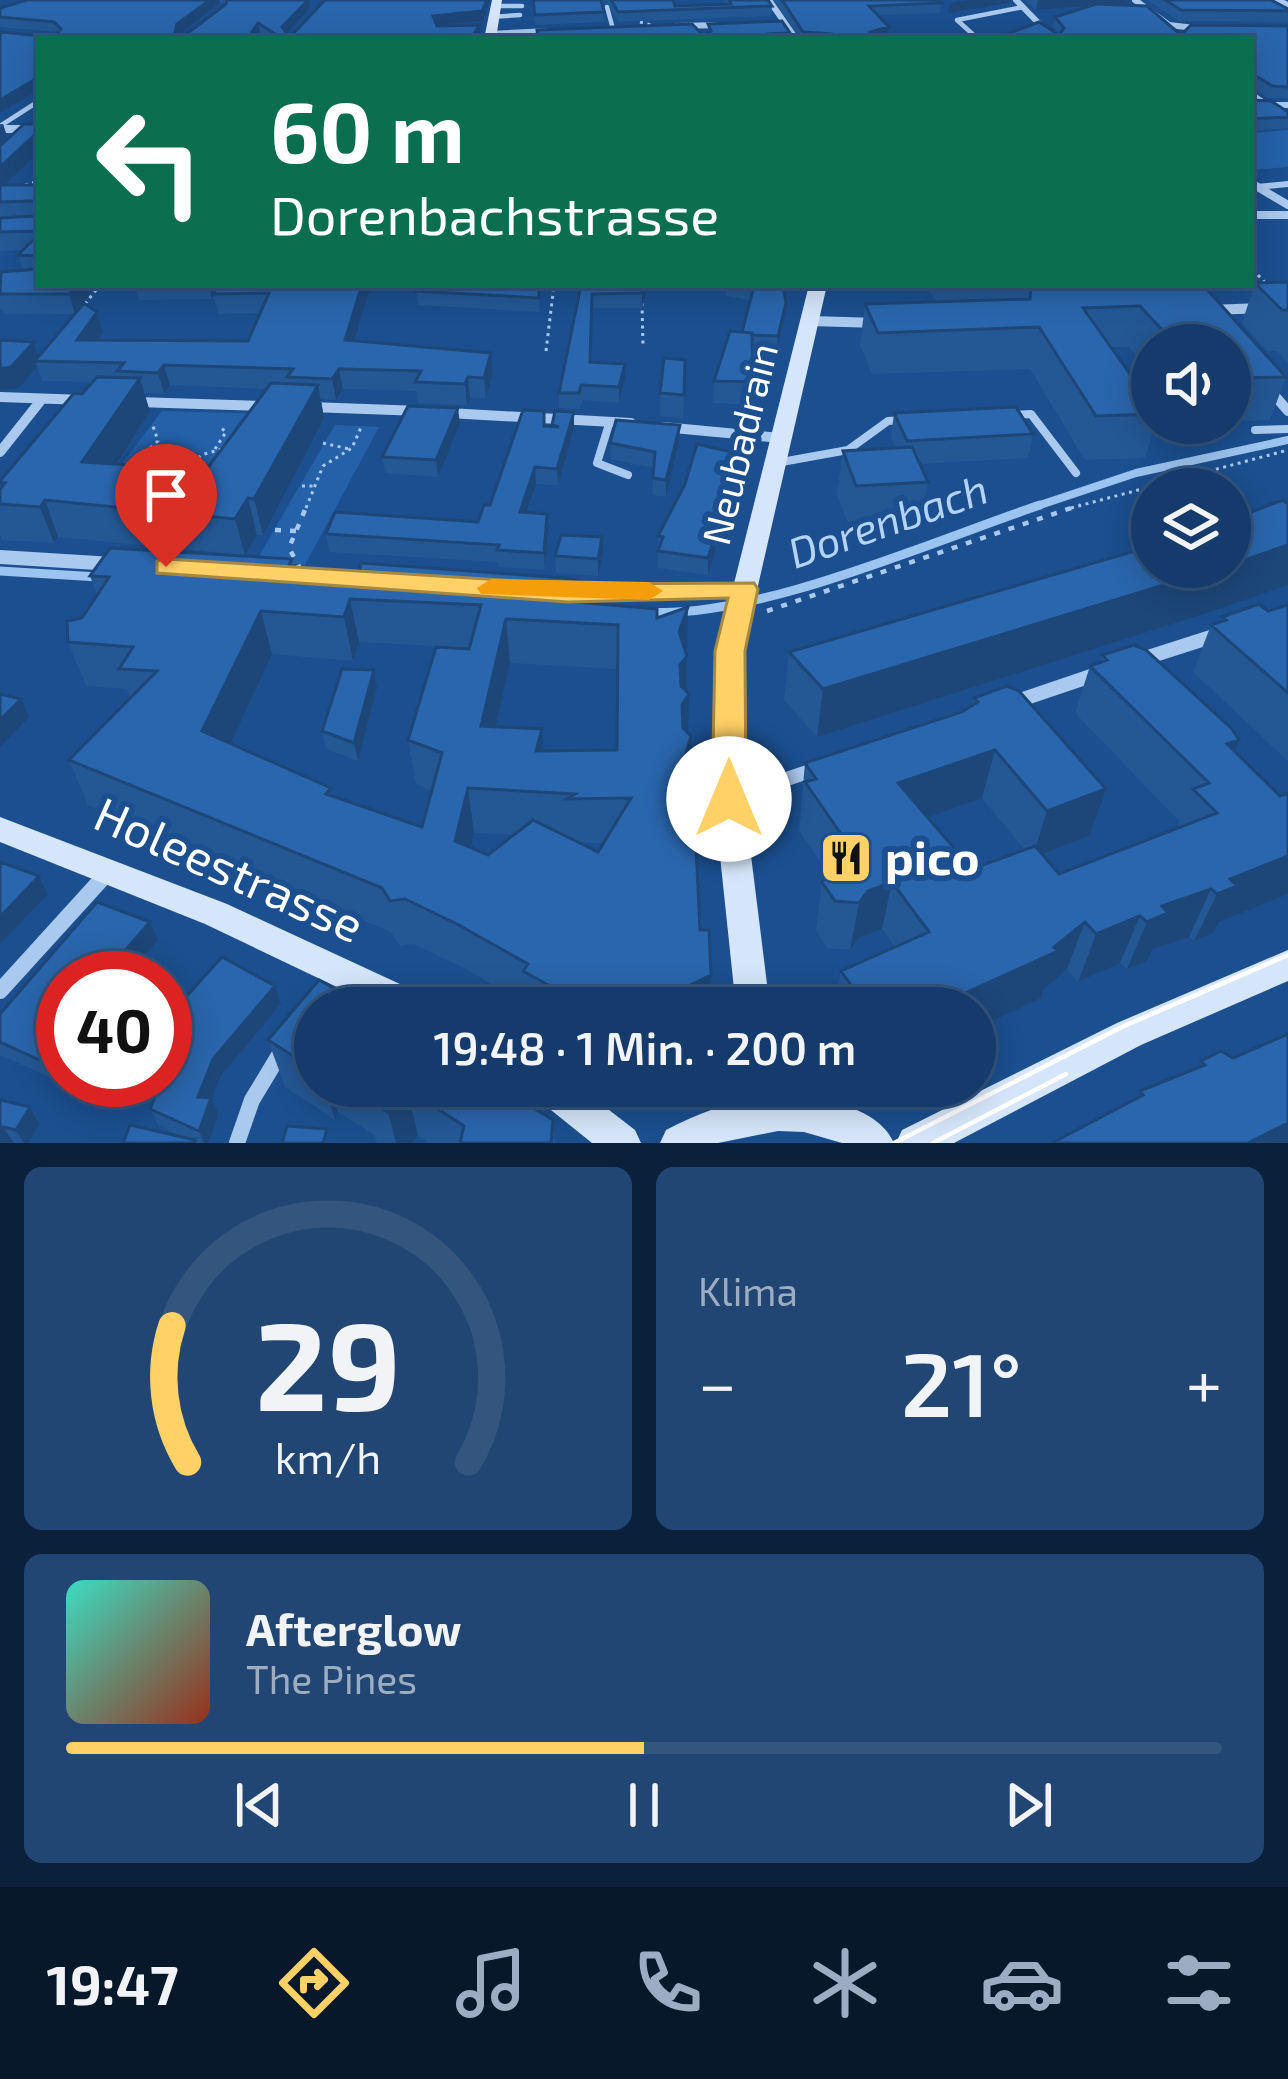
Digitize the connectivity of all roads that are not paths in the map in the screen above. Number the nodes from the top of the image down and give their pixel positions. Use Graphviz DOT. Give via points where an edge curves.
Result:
graph roads {
  1 [pos="769,0"];
  2 [pos="1016,0"];
  3 [pos="1135,0"];
  4 [pos="1277,0"];
  5 [pos="1288,4"];
  6 [pos="522,6"];
  7 [pos="607,7"];
  8 [pos="1023,7"];
  9 [pos="1147,9"];
  10 [pos="1124,10"];
  11 [pos="520,15"];
  12 [pos="492,21"];
  13 [pos="783,22"];
  14 [pos="761,23"];
  15 [pos="739,24"];
  16 [pos="690,26"];
  17 [pos="661,27"];
  18 [pos="473,28"];
  19 [pos="613,28"];
  20 [pos="623,28"];
  21 [pos="598,29"];
  22 [pos="1187,29"];
  23 [pos="1210,29"];
  24 [pos="560,31"];
  25 [pos="692,36"];
  26 [pos="701,36"];
  27 [pos="794,36"];
  28 [pos="975,36"];
  29 [pos="1051,36"];
  30 [pos="1176,36"];
  31 [pos="1254,95"];
  32 [pos="36,103"];
  33 [pos="1254,105"];
  34 [pos="1267,105"];
  35 [pos="1288,105"];
  36 [pos="1288,119"];
  37 [pos="0,128"];
  38 [pos="35,128"];
  39 [pos="16,144"];
  40 [pos="1288,184"];
  41 [pos="1254,185"];
  42 [pos="1288,205"];
  43 [pos="1254,215"];
  44 [pos="1288,215"];
  45 [pos="817,288"];
  46 [pos="1288,307"];
  47 [pos="810,321"];
  48 [pos="899,322"];
  49 [pos="1212,323"];
  50 [pos="1262,380"];
  51 [pos="0,397"];
  52 [pos="42,399"];
  53 [pos="274,406"];
  54 [pos="298,406"];
  55 [pos="1288,411"];
  56 [pos="1007,415"];
  57 [pos="911,420"];
  58 [pos="610,421"];
  59 [pos="1288,429"];
  60 [pos="1255,430"];
  61 [pos="781,438"];
  62 [pos="5,439"];
  63 [pos="0,452"];
  64 [pos="776,463"];
  65 [pos="1076,473"];
  66 [pos="628,475"];
  67 [pos="0,557"];
  68 [pos="136,566"];
  69 [pos="744,589"];
  70 [pos="545,591"];
  71 [pos="1244,626"];
  72 [pos="1001,706"];
  73 [pos="828,765"];
  74 [pos="729,799"];
  75 [pos="0,829"];
  76 [pos="110,869"];
  77 [pos="1288,965"];
  78 [pos="354,987"];
  79 [pos="751,987"];
  80 [pos="0,991"];
  81 [pos="294,1035"];
  82 [pos="576,1107"];
  83 [pos="747,1107"];
  84 [pos="782,1107"];
  85 [pos="236,1143"];
  86 [pos="622,1143"];
  87 [pos="679,1143"];
  88 [pos="875,1143"];
  89 [pos="915,1143"];
  1 -- 13 [label="street"];
  2 -- 8 [label="street"];
  3 -- 9 [label="street"];
  4 -- 5 [label="street"];
  6 -- 12 [label="lane"];
  7 -- 19 [label="lane"];
  8 -- 28 [label="lane" via="957,20"];
  8 -- 29 [label="street"];
  9 -- 10 [label="lane"];
  9 -- 22 [label="street"];
  11 -- 12 [label="lane"];
  12 -- 18 [label="lane"];
  12 -- 24 [label="street"];
  13 -- 14 [label="street"];
  13 -- 27 [label="street"];
  15 -- 16 [label="street"];
  16 -- 17 [label="street"];
  16 -- 25 [label="lane"];
  16 -- 26 [label="lane"];
  19 -- 20 [label="street"];
  19 -- 21 [label="street"];
  22 -- 23 [label="street"];
  22 -- 30 [label="lane"];
  31 -- 34 [label="lane"];
  32 -- 37 [label="lane"];
  33 -- 34 [label="street"];
  34 -- 35 [label="street"];
  34 -- 36 [label="lane"];
  37 -- 38 [label="street"];
  38 -- 39 [label="lane"];
  40 -- 41 [label="lane"];
  41 -- 42 [label="street"];
  43 -- 44 [label="street"];
  45 -- 47 [label="street, Neubadrain"];
  46 -- 49 [label="street" via="1201,310"];
  47 -- 48 [label="street"];
  47 -- 61 [label="street, Neubadrain"];
  50 -- 55 [label="street"];
  51 -- 52 [label="street"];
  52 -- 53 [label="street"];
  52 -- 62 [label="street"];
  54 -- 58 [label="street"];
  56 -- 65 [label="lane" via="1031,414"];
  57 -- 64 [label="lane" via="887,421 848,450"];
  58 -- 61 [label="street"];
  58 -- 66 [label="lane" via="597,464"];
  59 -- 60 [label="lane"];
  61 -- 64 [label="street, Neubadrain"];
  62 -- 63 [label="street"];
  64 -- 69 [label="street, Neubadrain"];
  67 -- 68 [label="street"];
  69 -- 70 [label="street"];
  69 -- 74 [label="street, Neubadrain" via="746,618 730,651"];
  71 -- 72 [label="street"];
  73 -- 74 [label="street"];
  74 -- 79 [label="street, Neubadrain"];
  75 -- 76 [label="street, Holeestrasse"];
  76 -- 78 [label="street, Holeestrasse"];
  76 -- 80 [label="street"];
  77 -- 89 [label="street" via="1129,1034"];
  81 -- 85 [label="street" via="252,1100"];
  82 -- 86 [label="street"];
  83 -- 87 [label="street"];
  84 -- 88 [label="street"];
}
